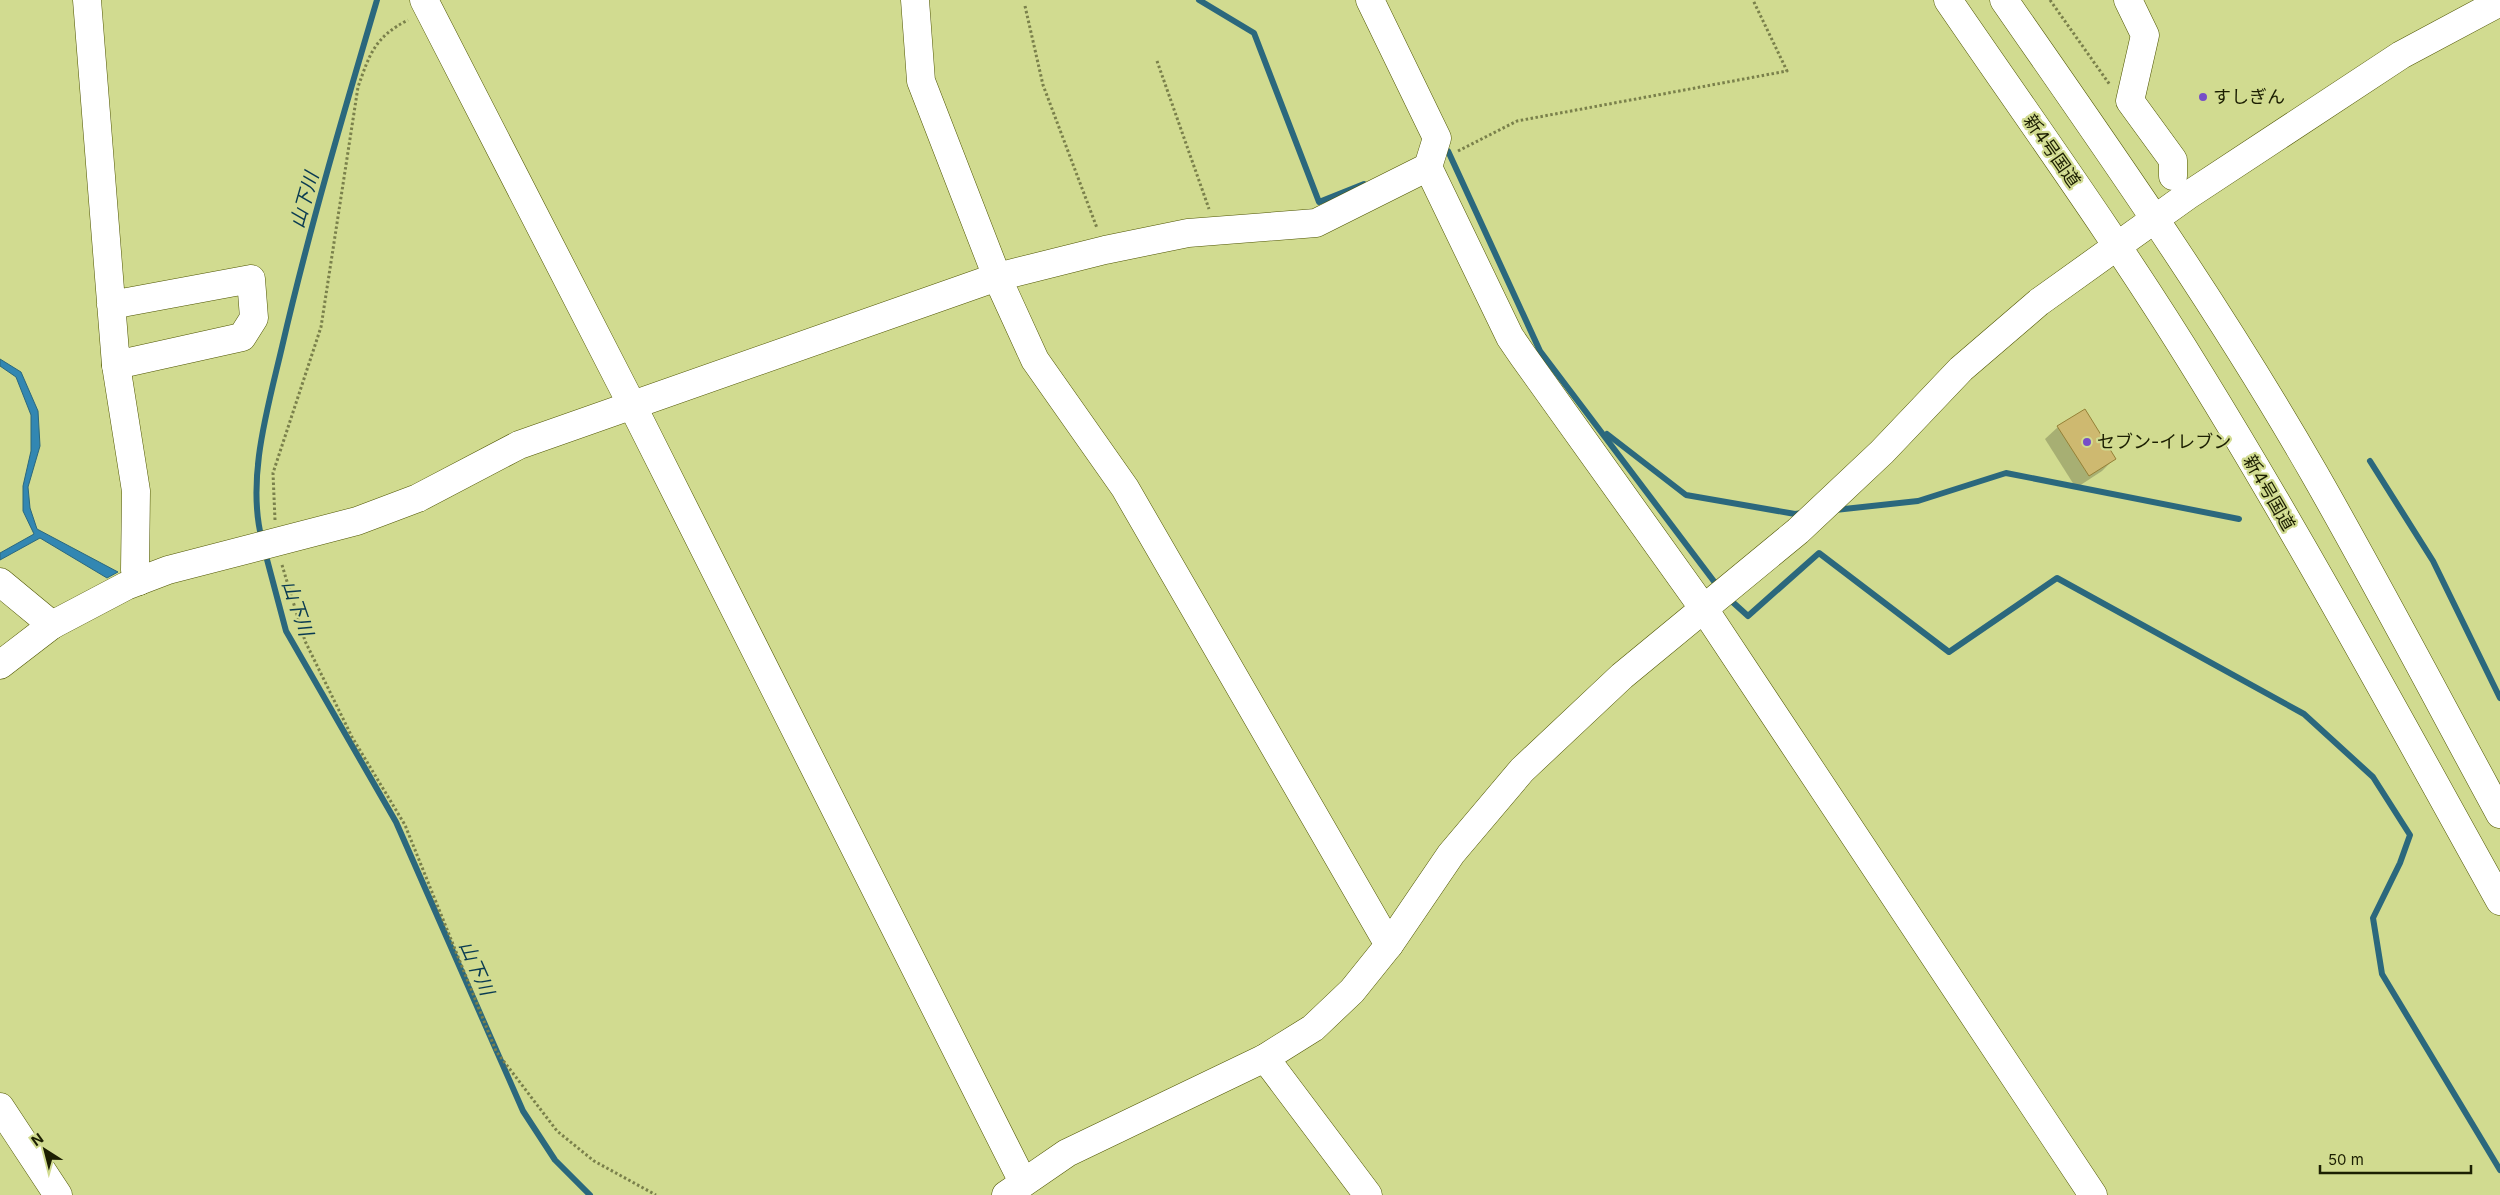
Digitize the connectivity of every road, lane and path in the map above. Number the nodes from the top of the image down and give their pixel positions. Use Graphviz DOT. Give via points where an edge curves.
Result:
graph roads {
  1 [pos="87,0"];
  2 [pos="915,0"];
  3 [pos="1370,0"];
  4 [pos="1753,0"];
  5 [pos="1948,0"];
  6 [pos="2004,0"];
  7 [pos="2050,0"];
  8 [pos="2128,0"];
  9 [pos="2500,2"];
  10 [pos="427,5"];
  11 [pos="1025,6"];
  12 [pos="1158,60"];
  13 [pos="2130,101"];
  14 [pos="1428,167"];
  15 [pos="2173,176"];
  16 [pos="2156,219"];
  17 [pos="1217,231"];
  18 [pos="2118,247"];
  19 [pos="1105,250"];
  20 [pos="997,277"];
  21 [pos="111,305"];
  22 [pos="116,365"];
  23 [pos="632,405"];
  24 [pos="276,542"];
  25 [pos="138,581"];
  26 [pos="0,582"];
  27 [pos="1704,609"];
  28 [pos="52,625"];
  29 [pos="0,665"];
  30 [pos="2500,814"];
  31 [pos="2500,901"];
  32 [pos="1389,945"];
  33 [pos="1265,1058"];
  34 [pos="0,1107"];
  35 [pos="1014,1188"];
  36 [pos="58,1195"];
  37 [pos="656,1195"];
  38 [pos="1368,1195"];
  39 [pos="2093,1195"];
  1 -- 21 [label="main road"];
  2 -- 20 [label="main road" via="922,81"];
  3 -- 14 [label="main road" via="1437,138"];
  4 -- 14 [label="path" via="1787,71 1517,121"];
  5 -- 18 [label="main road, 新4号国道"];
  6 -- 16 [label="main road"];
  7 -- 13 [label="path" via="2113,89"];
  8 -- 13 [label="main road" via="2145,35"];
  9 -- 16 [label="main road" via="2401,55"];
  10 -- 23 [label="main road"];
  10 -- 24 [label="path" via="388,30 370,54 358,87 322,327 273,473"];
  11 -- 19 [label="path" via="1042,85"];
  12 -- 17 [label="path"];
  13 -- 15 [label="main road" via="2172,160"];
  14 -- 17 [label="main road" via="1316,222"];
  14 -- 27 [label="main road" via="1510,337"];
  16 -- 18 [label="main road"];
  16 -- 30 [label="main road" via="2313,472"];
  17 -- 19 [label="main road" via="1188,233"];
  18 -- 27 [label="main road" via="2039,302 1961,369 1882,452 1798,531"];
  18 -- 31 [label="main road, 新4号国道" via="2200,376 2338,609"];
  19 -- 20 [label="main road"];
  20 -- 23 [label="main road"];
  20 -- 32 [label="main road" via="1035,360 1125,488"];
  21 -- 22 [label="main road"];
  21 -- 22 [label="main road" via="251,279 254,318 242,337"];
  22 -- 25 [label="main road" via="136,491 135,570"];
  23 -- 24 [label="main road" via="519,445 418,498 357,521"];
  23 -- 35 [label="main road"];
  24 -- 25 [label="main road"];
  24 -- 37 [label="path" via="305,641 352,737 405,825 496,1050 556,1132 594,1161"];
  25 -- 28 [label="main road"];
  26 -- 28 [label="main road"];
  27 -- 32 [label="main road" via="1622,676 1522,770 1451,854"];
  27 -- 39 [label="main road"];
  28 -- 29 [label="main road"];
  32 -- 33 [label="main road" via="1352,991 1313,1028"];
  33 -- 35 [label="main road" via="1067,1153"];
  33 -- 38 [label="main road"];
  34 -- 36 [label="main road"];
}
